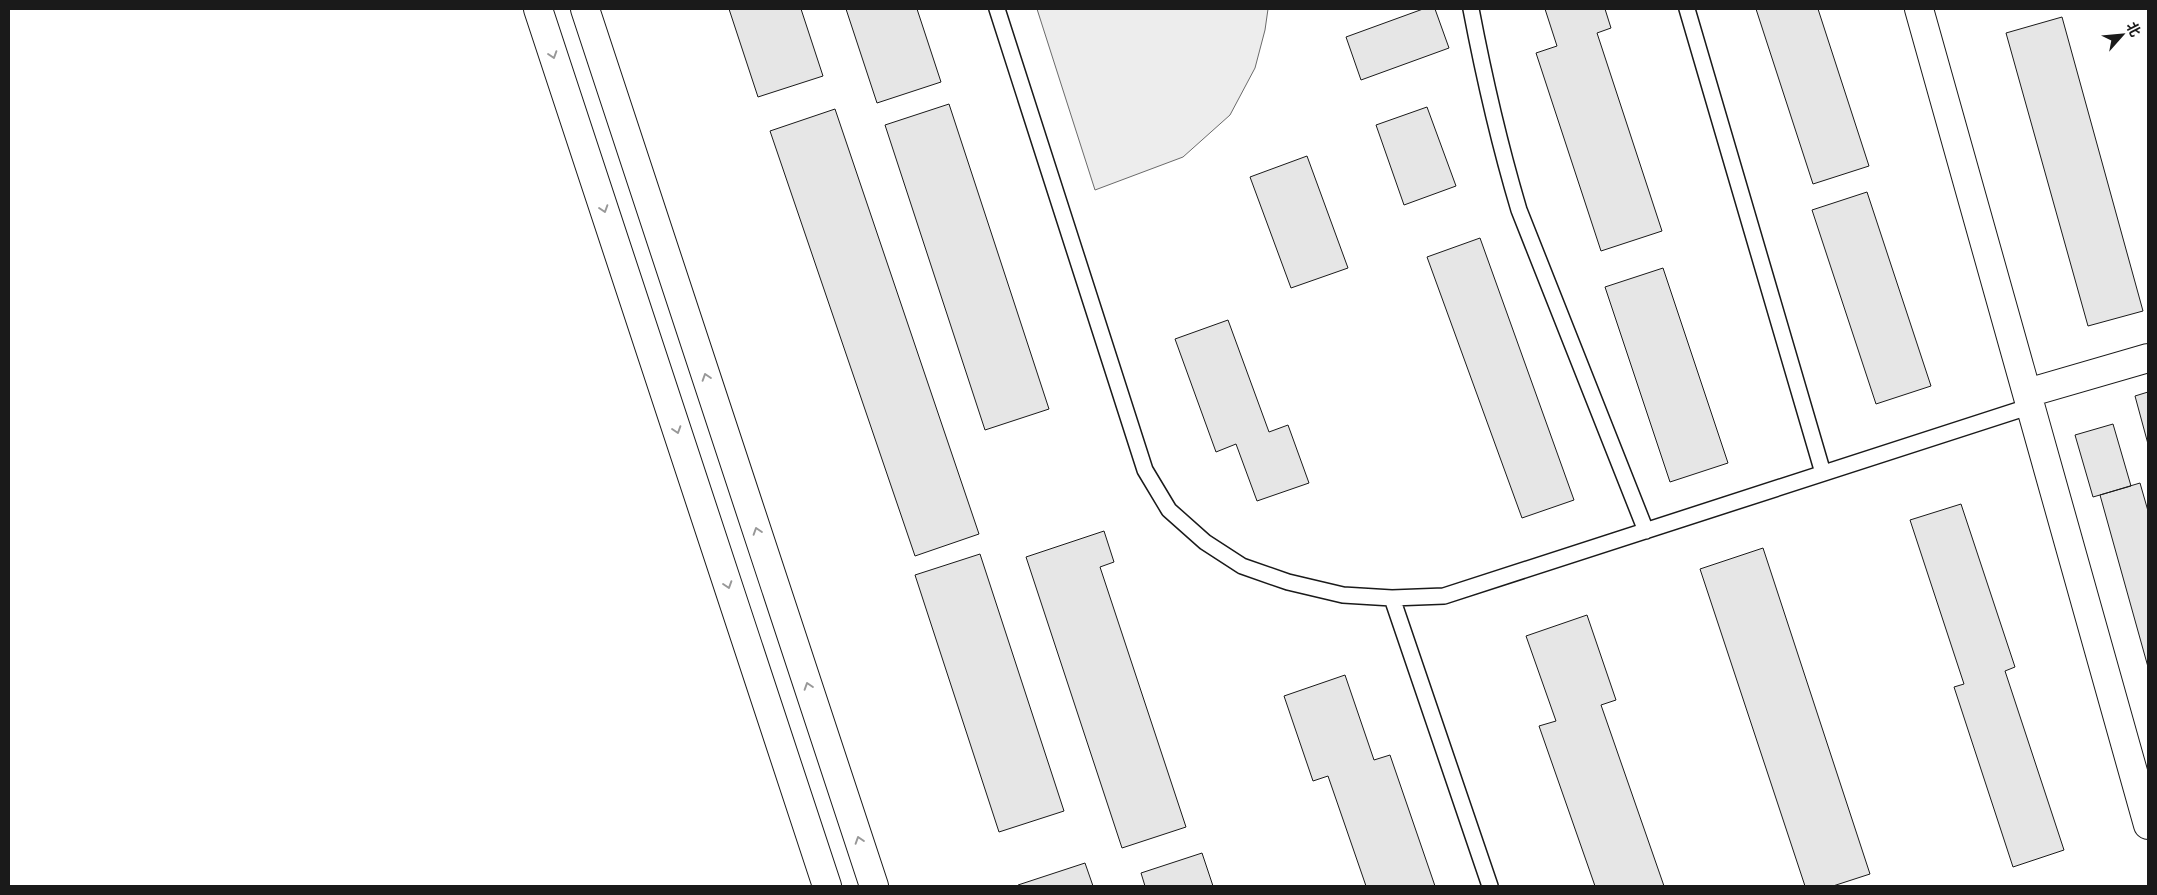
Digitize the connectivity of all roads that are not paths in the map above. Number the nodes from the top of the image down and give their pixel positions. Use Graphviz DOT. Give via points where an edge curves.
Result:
graph roads {
  1 [pos="538,9"];
  2 [pos="585,9"];
  3 [pos="997,9"];
  4 [pos="1471,9"];
  5 [pos="1688,9"];
  6 [pos="1919,9"];
  7 [pos="2148,358"];
  8 [pos="2029,400"];
  9 [pos="1823,473"];
  10 [pos="1646,531"];
  11 [pos="1392,598"];
  12 [pos="2148,825"];
  13 [pos="827,886"];
  14 [pos="874,886"];
  15 [pos="1490,886"];
  1 -- 13 [label="street, one-way"];
  14 -- 2 [label="street, one-way"];
  3 -- 11 [label="lane" via="1145,470 1169,510 1205,542 1242,566 1343,596"];
  4 -- 10 [label="lane" via="1484,75 1519,210"];
  5 -- 9 [label="lane"];
  6 -- 8 [label="street"];
  7 -- 8 [label="street"];
  8 -- 9 [label="lane"];
  8 -- 12 [label="street"];
  9 -- 10 [label="lane"];
  10 -- 11 [label="lane" via="1444,596"];
  11 -- 15 [label="lane"];
}
